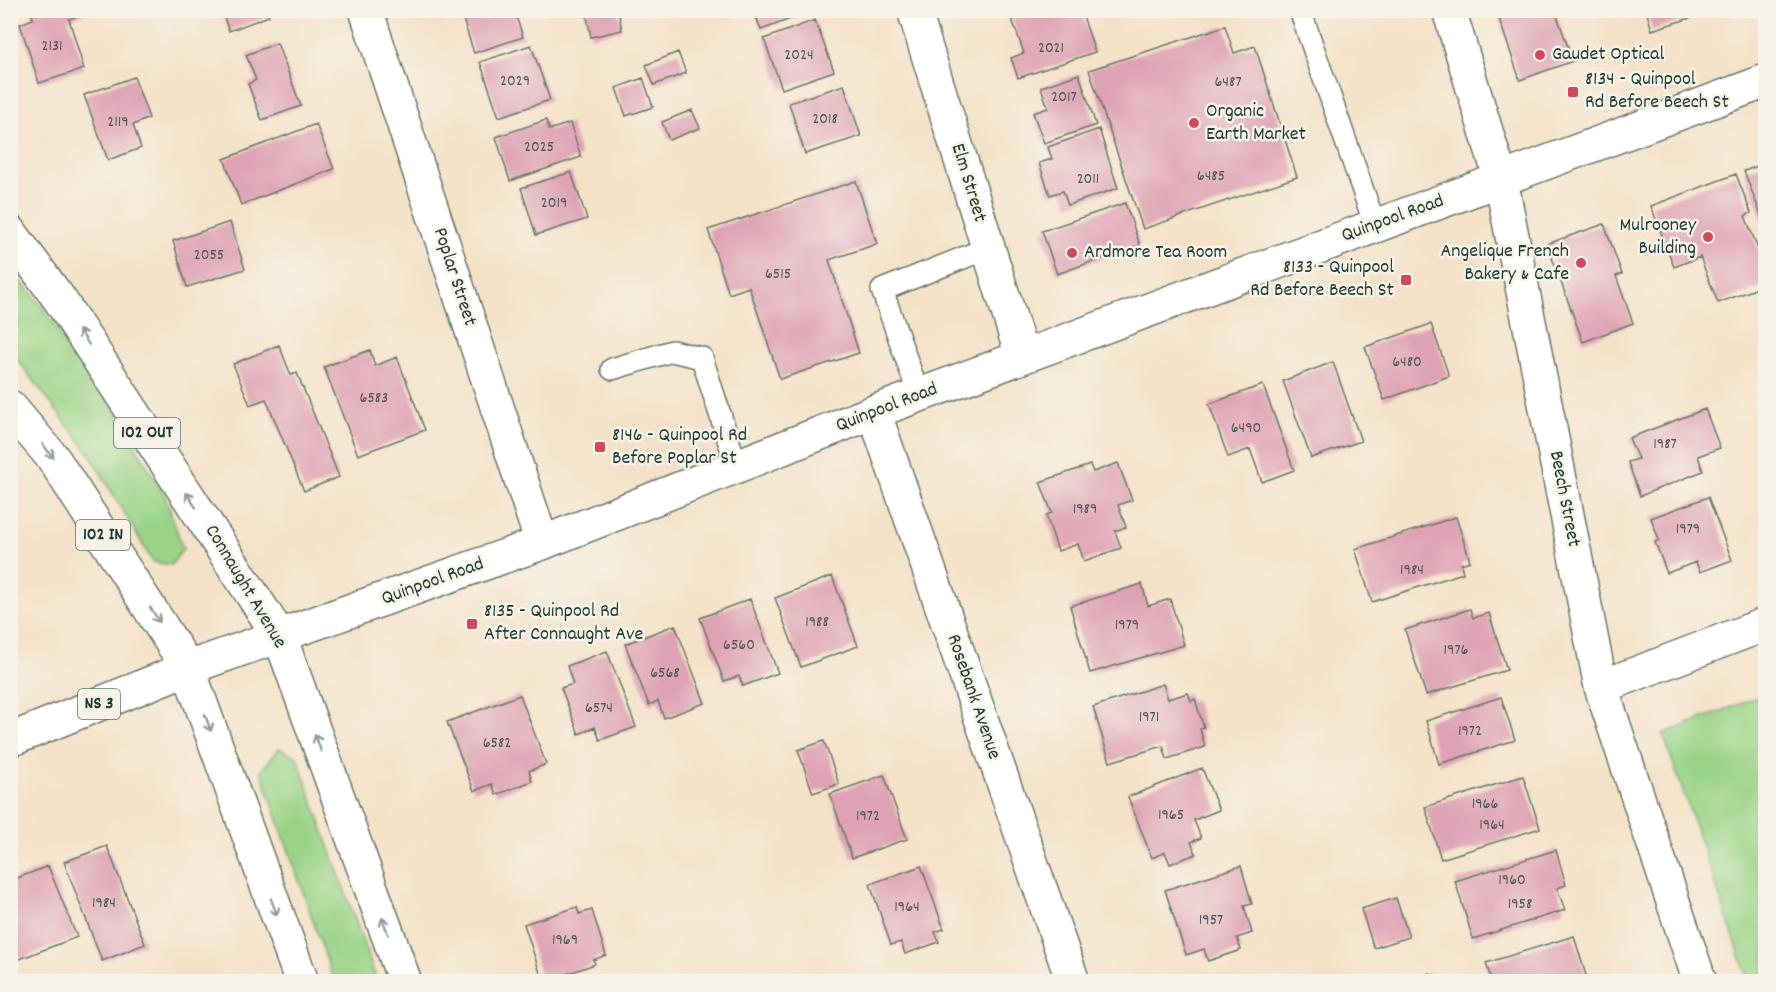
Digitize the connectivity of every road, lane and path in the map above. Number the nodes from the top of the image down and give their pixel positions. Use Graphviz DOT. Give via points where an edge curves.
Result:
graph roads {
  1 [pos="366,10"];
  2 [pos="914,10"];
  3 [pos="1300,10"];
  4 [pos="1449,10"];
  5 [pos="1766,81"];
  6 [pos="1501,180"];
  7 [pos="1375,225"];
  8 [pos="10,232"];
  9 [pos="988,248"];
  10 [pos="1022,356"];
  11 [pos="612,369"];
  12 [pos="920,395"];
  13 [pos="10,406"];
  14 [pos="874,412"];
  15 [pos="737,467"];
  16 [pos="542,543"];
  17 [pos="1766,624"];
  18 [pos="280,637"];
  19 [pos="188,668"];
  20 [pos="1601,687"];
  21 [pos="10,740"];
  22 [pos="302,981"];
  23 [pos="405,981"];
  24 [pos="1073,981"];
  25 [pos="1700,981"];
  1 -- 16 [label="main road, Poplar Street"];
  2 -- 9 [label="main road, Elm Street"];
  3 -- 7 [label="lane"];
  4 -- 6 [label="main road, Beech Street"];
  5 -- 6 [label="main road, Quinpool Road"];
  6 -- 7 [label="main road, Quinpool Road"];
  6 -- 20 [label="main road, Beech Street"];
  7 -- 10 [label="main road, Quinpool Road"];
  18 -- 8 [label="main road, Connaught Avenue / 102 OUT, one-way" via="60,300"];
  9 -- 10 [label="main road, Elm Street"];
  9 -- 12 [label="lane" via="882,290"];
  10 -- 12 [label="main road, Quinpool Road"];
  11 -- 15 [label="lane" via="672,351 702,358"];
  12 -- 14 [label="main road, Quinpool Road"];
  13 -- 19 [label="main road, 102 IN, one-way" via="53,458"];
  14 -- 15 [label="main road, Quinpool Road"];
  14 -- 24 [label="main road, Rosebank Avenue"];
  15 -- 16 [label="main road, Quinpool Road"];
  16 -- 18 [label="main road, Quinpool Road"];
  17 -- 20 [label="main road"];
  18 -- 19 [label="main road, Quinpool Road"];
  23 -- 18 [label="main road, Connaught Avenue, one-way"];
  19 -- 21 [label="main road, Quinpool Road / NS 3"];
  19 -- 22 [label="main road, one-way"];
  20 -- 25 [label="main road, Beech Street"];
}
